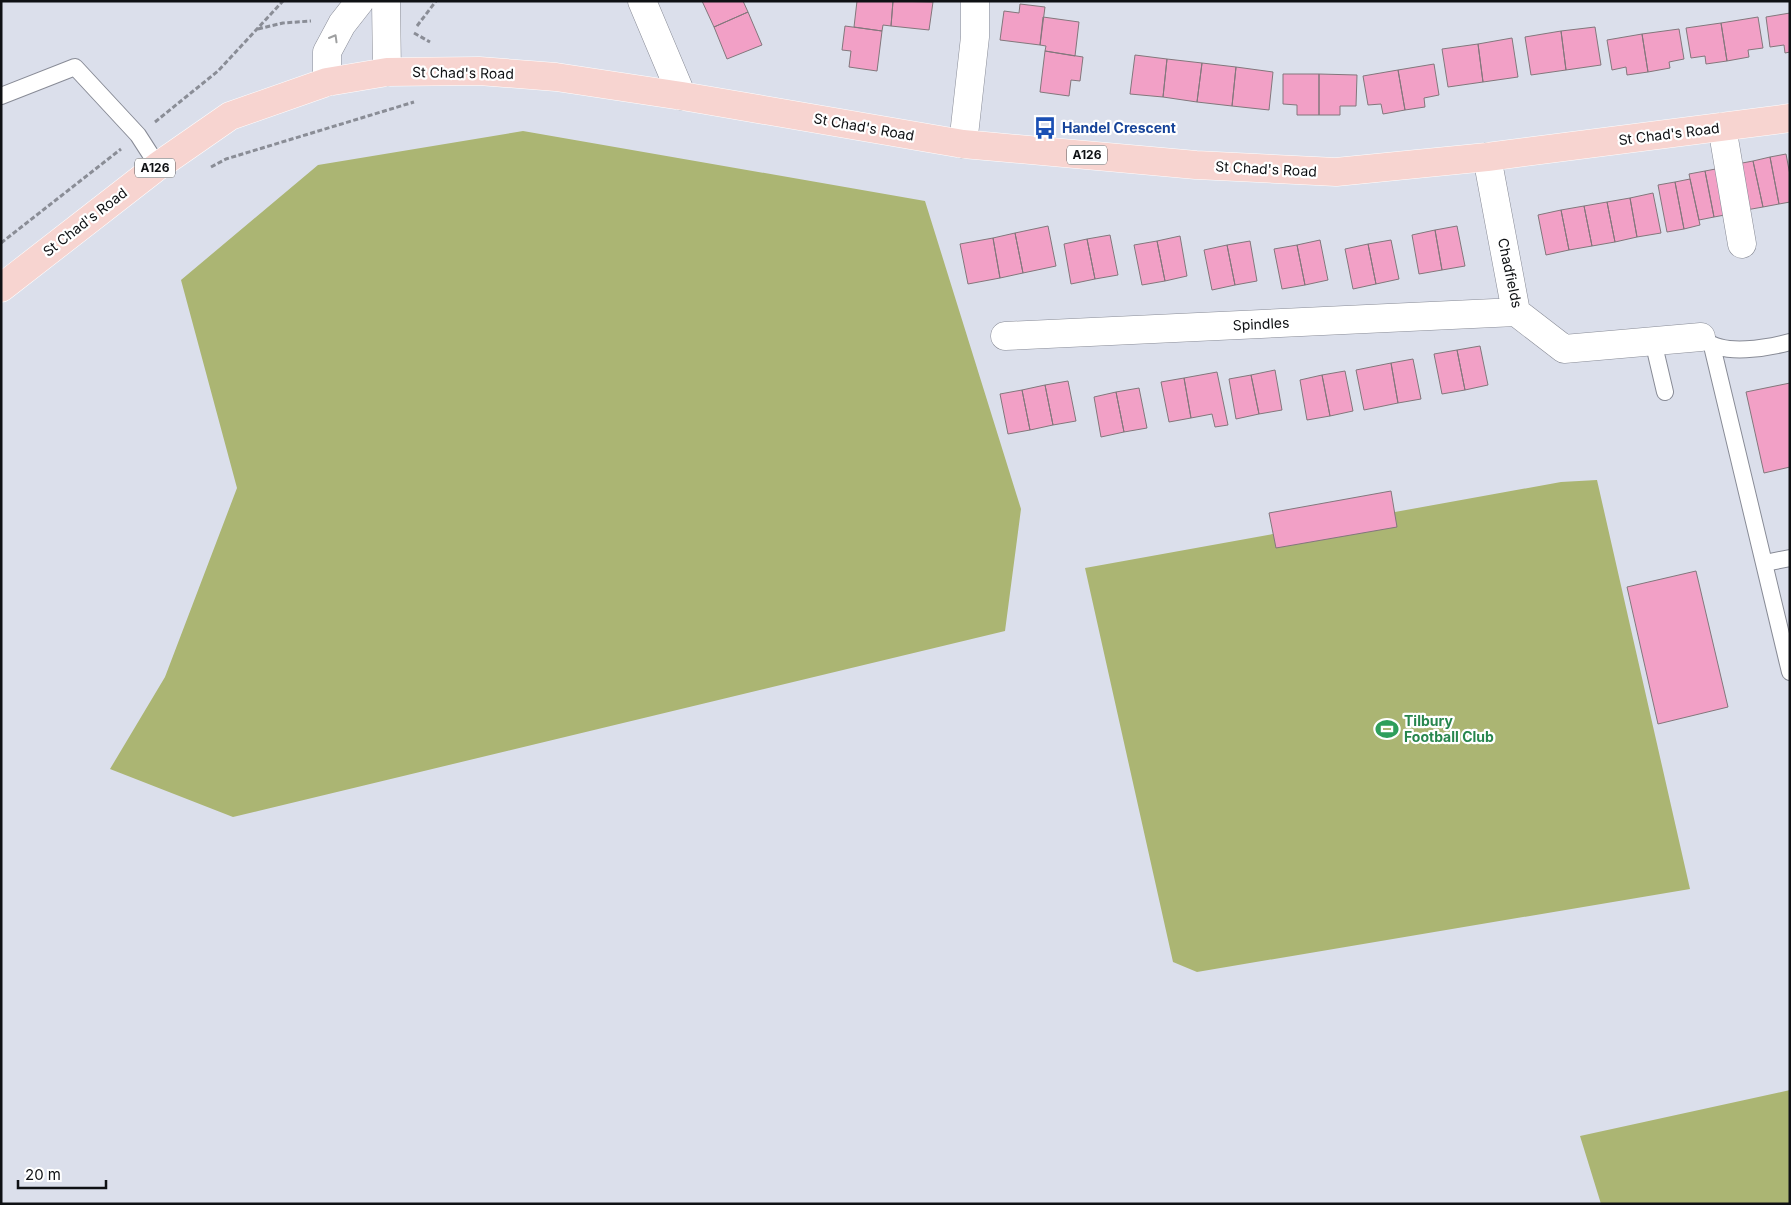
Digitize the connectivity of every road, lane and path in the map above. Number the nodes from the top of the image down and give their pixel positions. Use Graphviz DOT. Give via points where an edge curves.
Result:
graph roads {
  1 [pos="284,1"];
  2 [pos="360,1"];
  3 [pos="386,1"];
  4 [pos="436,1"];
  5 [pos="642,1"];
  6 [pos="975,1"];
  7 [pos="317,21"];
  8 [pos="258,29"];
  9 [pos="416,33"];
  10 [pos="387,72"];
  11 [pos="327,82"];
  12 [pos="1,96"];
  13 [pos="682,96"];
  14 [pos="423,100"];
  15 [pos="168,112"];
  16 [pos="1790,118"];
  17 [pos="1722,127"];
  18 [pos="963,144"];
  19 [pos="110,157"];
  20 [pos="1487,157"];
  21 [pos="158,166"];
  22 [pos="210,167"];
  23 [pos="1,243"];
  24 [pos="1742,244"];
  25 [pos="1,288"];
  26 [pos="1516,312"];
  27 [pos="1005,336"];
  28 [pos="1654,341"];
  29 [pos="1707,342"];
  30 [pos="1790,342"];
  31 [pos="1665,392"];
  32 [pos="1790,558"];
  33 [pos="1766,563"];
  34 [pos="1790,672"];
  1 -- 8 [label="path"];
  11 -- 2 [label="street, one-way" via="327,52 342,24"];
  3 -- 10 [label="street"];
  4 -- 9 [label="path" via="417,24"];
  5 -- 13 [label="street"];
  6 -- 18 [label="street" via="975,37"];
  7 -- 8 [label="path"];
  8 -- 15 [label="path" via="218,71"];
  10 -- 11 [label="main road, St Chad's Road / A126"];
  10 -- 13 [label="main road, St Chad's Road / A126" via="478,71 556,77"];
  11 -- 21 [label="main road, St Chad's Road / A126" via="230,116"];
  12 -- 21 [label="lane" via="75,67 138,135"];
  13 -- 18 [label="main road, St Chad's Road / A126"];
  14 -- 22 [label="path" via="226,159"];
  16 -- 17 [label="main road, St Chad's Road / A126"];
  17 -- 20 [label="main road, St Chad's Road / A126"];
  17 -- 24 [label="street"];
  18 -- 20 [label="main road, St Chad's Road / A126" via="1196,165 1336,172"];
  19 -- 23 [label="path"];
  20 -- 26 [label="street, Chadfields"];
  21 -- 25 [label="main road, St Chad's Road / A126"];
  26 -- 27 [label="street, Spindles"];
  26 -- 28 [label="street, Chadfields" via="1564,349"];
  28 -- 29 [label="street, Chadfields"];
  28 -- 31 [label="lane"];
  29 -- 30 [label="lane" via="1760,350"];
  29 -- 33 [label="lane"];
  32 -- 33 [label="lane"];
  33 -- 34 [label="lane"];
}
